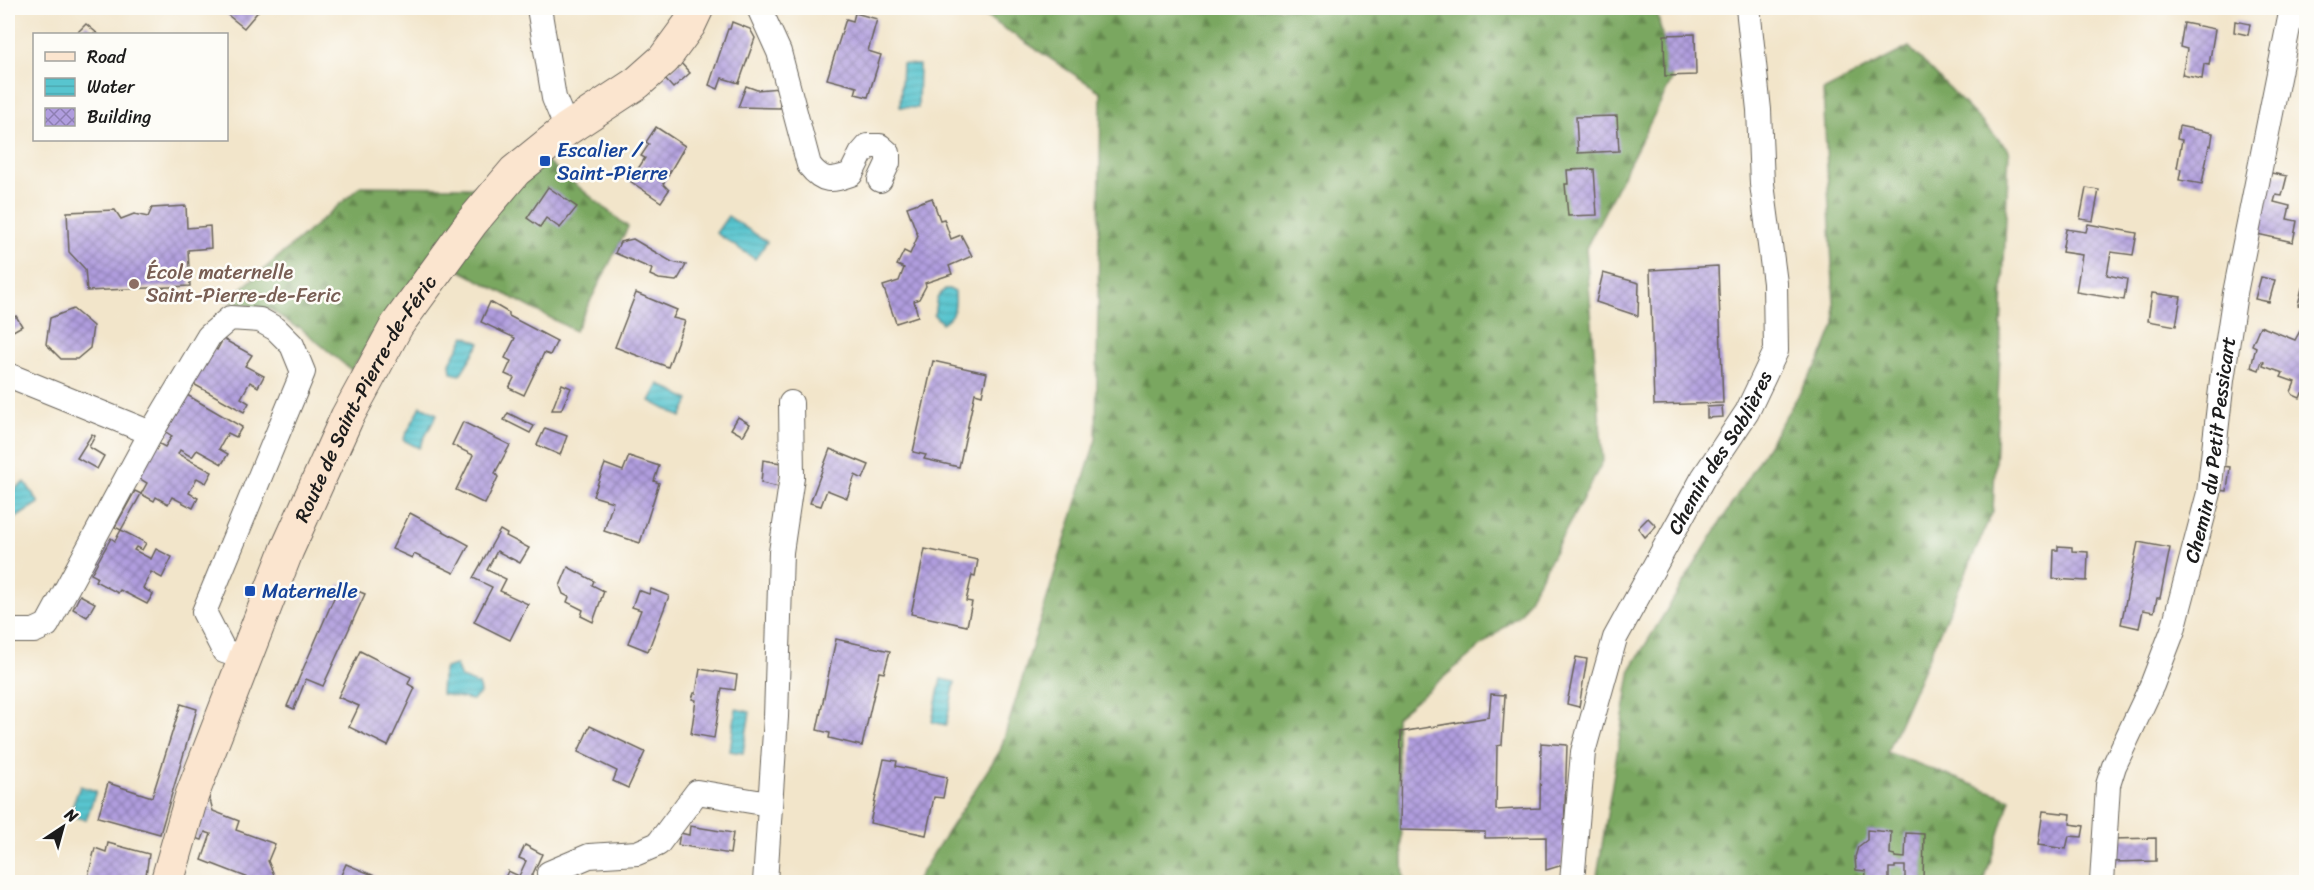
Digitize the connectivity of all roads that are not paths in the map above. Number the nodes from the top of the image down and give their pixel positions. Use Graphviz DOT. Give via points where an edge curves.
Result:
graph roads {
  1 [pos="539,8"];
  2 [pos="697,8"];
  3 [pos="759,8"];
  4 [pos="1748,8"];
  5 [pos="2292,8"];
  6 [pos="567,129"];
  7 [pos="880,180"];
  8 [pos="8,375"];
  9 [pos="791,404"];
  10 [pos="151,433"];
  11 [pos="8,632"];
  12 [pos="245,658"];
  13 [pos="769,804"];
  14 [pos="549,873"];
  15 [pos="166,882"];
  16 [pos="765,882"];
  17 [pos="1572,882"];
  18 [pos="2102,882"];
  1 -- 6 [label="street" via="555,98"];
  2 -- 6 [label="street, Route de Saint-Pierre-de-Féric" via="664,59"];
  3 -- 7 [label="street" via="778,52 809,165 817,176 832,180 851,174 868,146 880,146 888,153"];
  4 -- 17 [label="street, Chemin des Sablières" via="1762,184 1775,282 1776,351 1747,412 1703,478 1615,638 1583,752"];
  5 -- 18 [label="street, Chemin du Petit Pessicart" via="2235,293 2209,494 2173,630 2108,785"];
  6 -- 12 [label="street, Route de Saint-Pierre-de-Féric" via="515,171 397,324 319,475"];
  8 -- 10 [label="street"];
  9 -- 13 [label="street" via="792,477 781,552"];
  10 -- 11 [label="street" via="47,625 34,631"];
  10 -- 12 [label="street" via="209,336 230,318 260,320 292,345 303,372 204,612 224,651"];
  12 -- 15 [label="street, Route de Saint-Pierre-de-Féric" via="192,795"];
  13 -- 14 [label="street" via="697,792 658,844 637,853 589,855"];
  13 -- 16 [label="street"];
}
